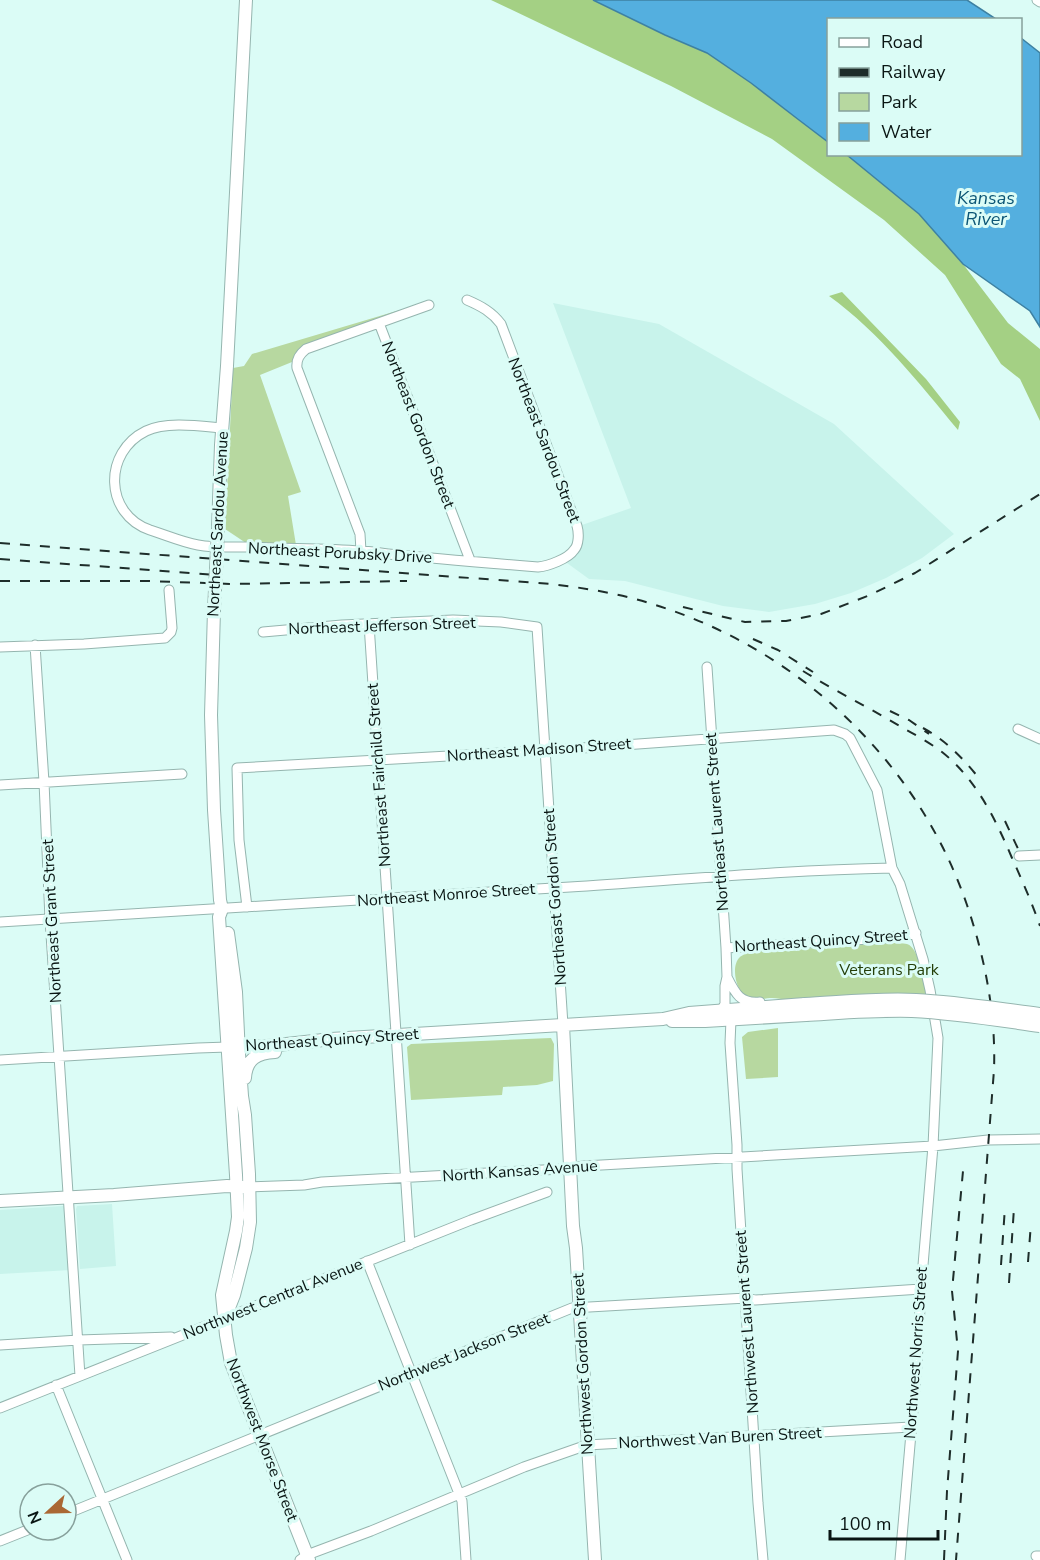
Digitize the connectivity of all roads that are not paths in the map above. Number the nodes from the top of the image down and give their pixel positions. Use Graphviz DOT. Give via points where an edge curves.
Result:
graph roads {
  1 [pos="246,0"];
  2 [pos="467,300"];
  3 [pos="429,305"];
  4 [pos="379,322"];
  5 [pos="222,428"];
  6 [pos="361,551"];
  7 [pos="470,560"];
  8 [pos="555,562"];
  9 [pos="169,590"];
  10 [pos="369,624"];
  11 [pos="537,627"];
  12 [pos="263,632"];
  13 [pos="35,645"];
  14 [pos="0,647"];
  15 [pos="707,667"];
  16 [pos="1018,729"];
  17 [pos="841,732"];
  18 [pos="711,739"];
  19 [pos="1040,739"];
  20 [pos="546,750"];
  21 [pos="378,760"];
  22 [pos="182,774"];
  23 [pos="44,782"];
  24 [pos="0,784"];
  25 [pos="1040,855"];
  26 [pos="1019,856"];
  27 [pos="892,868"];
  28 [pos="720,876"];
  29 [pos="554,888"];
  30 [pos="387,898"];
  31 [pos="247,907"];
  32 [pos="222,909"];
  33 [pos="50,919"];
  34 [pos="0,922"];
  35 [pos="916,933"];
  36 [pos="726,948"];
  37 [pos="727,977"];
  38 [pos="803,1008"];
  39 [pos="721,1011"];
  40 [pos="1040,1014"];
  41 [pos="663,1020"];
  42 [pos="732,1020"];
  43 [pos="563,1025"];
  44 [pos="1040,1026"];
  45 [pos="396,1035"];
  46 [pos="316,1041"];
  47 [pos="233,1047"];
  48 [pos="60,1056"];
  49 [pos="0,1060"];
  50 [pos="245,1115"];
  51 [pos="1040,1138"];
  52 [pos="933,1146"];
  53 [pos="737,1156"];
  54 [pos="570,1168"];
  55 [pos="405,1178"];
  56 [pos="243,1187"];
  57 [pos="547,1192"];
  58 [pos="69,1197"];
  59 [pos="0,1201"];
  60 [pos="410,1245"];
  61 [pos="367,1261"];
  62 [pos="921,1289"];
  63 [pos="746,1298"];
  64 [pos="580,1308"];
  65 [pos="225,1318"];
  66 [pos="180,1337"];
  67 [pos="79,1340"];
  68 [pos="0,1345"];
  69 [pos="411,1373"];
  70 [pos="80,1377"];
  71 [pos="56,1385"];
  72 [pos="0,1408"];
  73 [pos="911,1427"];
  74 [pos="259,1435"];
  75 [pos="755,1436"];
  76 [pos="588,1445"];
  77 [pos="459,1494"];
  78 [pos="102,1500"];
  79 [pos="78,1509"];
  80 [pos="18,1534"];
  81 [pos="0,1541"];
  82 [pos="305,1558"];
  83 [pos="127,1560"];
  84 [pos="466,1560"];
  85 [pos="595,1560"];
  86 [pos="763,1560"];
  87 [pos="900,1560"];
  1 -- 5 [label="main road, Northeast Sardou Avenue"];
  2 -- 8 [label="street, Northeast Sardou Street" via="490,312 501,324 577,526 576,548"];
  3 -- 4 [label="street"];
  4 -- 6 [label="street" via="306,349 297,368 360,534"];
  4 -- 7 [label="street, Northeast Gordon Street"];
  5 -- 6 [label="street, Northeast Porubsky Drive" via="161,426 136,437 121,456 115,472 115,493 125,513 139,525 198,545"];
  5 -- 32 [label="main road, Northeast Sardou Avenue, bridge" via="211,687"];
  6 -- 7 [label="street, Northeast Porubsky Drive"];
  7 -- 8 [label="street, Northeast Porubsky Drive" via="538,567"];
  9 -- 13 [label="street" via="172,628 165,638"];
  10 -- 11 [label="street, Northeast Jefferson Street" via="463,620"];
  10 -- 12 [label="street, Northeast Jefferson Street"];
  10 -- 21 [label="street, Northeast Fairchild Street"];
  11 -- 20 [label="street, Northeast Gordon Street"];
  13 -- 14 [label="street"];
  13 -- 23 [label="street, Northeast Grant Street"];
  15 -- 18 [label="street, Northeast Laurent Street"];
  16 -- 19 [label="street"];
  17 -- 18 [label="street, Northeast Madison Street"];
  17 -- 27 [label="street, Northwest Norris Street" via="850,738 877,790"];
  18 -- 20 [label="street, Northeast Madison Street"];
  18 -- 28 [label="street, Northeast Laurent Street"];
  20 -- 21 [label="street, Northeast Madison Street"];
  20 -- 29 [label="street, Northeast Gordon Street"];
  21 -- 30 [label="street, Northeast Fairchild Street"];
  21 -- 31 [label="street, Northeast Madison Street" via="237,768 239,840"];
  22 -- 23 [label="street"];
  23 -- 24 [label="street"];
  23 -- 33 [label="street, Northeast Grant Street"];
  25 -- 26 [label="street"];
  27 -- 28 [label="street, Northeast Monroe Street"];
  27 -- 35 [label="street, Northwest Norris Street"];
  28 -- 29 [label="street, Northeast Monroe Street"];
  28 -- 36 [label="street, Northeast Laurent Street"];
  29 -- 30 [label="street, Northeast Monroe Street"];
  29 -- 43 [label="street, Northeast Gordon Street"];
  30 -- 31 [label="street, Northeast Monroe Street"];
  30 -- 45 [label="street, Northeast Fairchild Street"];
  31 -- 32 [label="street, Northeast Monroe Street"];
  32 -- 33 [label="street, Northeast Monroe Street"];
  32 -- 47 [label="main road, Northeast Sardou Avenue" via="219,917"];
  33 -- 34 [label="street, Northeast Monroe Street"];
  33 -- 48 [label="street, Northeast Grant Street"];
  35 -- 36 [label="street, Northeast Quincy Street"];
  35 -- 52 [label="street, Northwest Norris Street" via="938,1038"];
  36 -- 37 [label="street, Northeast Laurent Street"];
  37 -- 38 [label="street" via="745,1001"];
  37 -- 39 [label="street, Northeast Laurent Street"];
  38 -- 39 [label="main road, Northeast Quincy Street"];
  38 -- 40 [label="main road, bridge" via="916,1000"];
  38 -- 42 [label="main road, Northeast Quincy Street"];
  38 -- 44 [label="main road, bridge" via="910,1011"];
  39 -- 41 [label="main road, Northeast Quincy Street"];
  41 -- 42 [label="main road, Northeast Quincy Street"];
  41 -- 43 [label="main road, Northeast Quincy Street"];
  42 -- 53 [label="street"];
  43 -- 45 [label="main road, Northeast Quincy Street"];
  43 -- 54 [label="main road, Northeast Gordon Street"];
  45 -- 46 [label="main road, Northeast Quincy Street"];
  45 -- 55 [label="street, Northeast Fairchild Street"];
  46 -- 47 [label="main road, Northeast Quincy Street"];
  46 -- 50 [label="main road" via="296,1050 266,1053 250,1060 245,1076"];
  47 -- 48 [label="street, Northeast Quincy Street"];
  47 -- 50 [label="main road"];
  47 -- 56 [label="main road"];
  48 -- 49 [label="street, Northeast Quincy Street"];
  48 -- 58 [label="street, Northeast Grant Street"];
  50 -- 56 [label="main road"];
  51 -- 52 [label="street, North Kansas Avenue"];
  52 -- 53 [label="street, North Kansas Avenue"];
  52 -- 62 [label="street, Northwest Norris Street"];
  53 -- 54 [label="street, North Kansas Avenue"];
  53 -- 63 [label="street, Northwest Laurent Street"];
  54 -- 55 [label="street, North Kansas Avenue"];
  54 -- 64 [label="main road, Northwest Gordon Street"];
  55 -- 56 [label="street, North Kansas Avenue"];
  55 -- 60 [label="street, Northeast Fairchild Street"];
  56 -- 58 [label="main road, North Kansas Avenue"];
  56 -- 65 [label="main road, Northwest Morse Street" via="222,1295"];
  57 -- 60 [label="street, Northwest Central Avenue"];
  58 -- 59 [label="main road, North Kansas Avenue"];
  58 -- 67 [label="street, Northeast Grant Street"];
  60 -- 61 [label="street, Northwest Central Avenue"];
  61 -- 65 [label="street, Northwest Central Avenue"];
  61 -- 69 [label="street"];
  62 -- 63 [label="street, Northwest Jackson Street"];
  62 -- 73 [label="street, Northwest Norris Street"];
  63 -- 64 [label="street, Northwest Jackson Street"];
  63 -- 75 [label="street, Northwest Laurent Street"];
  64 -- 69 [label="street, Northwest Jackson Street"];
  64 -- 76 [label="main road, Northwest Gordon Street"];
  65 -- 66 [label="street, Northwest Central Avenue"];
  65 -- 74 [label="main road, Northwest Morse Street" via="231,1363"];
  66 -- 67 [label="street"];
  66 -- 70 [label="street, Northwest Central Avenue"];
  67 -- 68 [label="street"];
  67 -- 70 [label="street, Northeast Grant Street"];
  69 -- 74 [label="street, Northwest Jackson Street"];
  69 -- 77 [label="street"];
  70 -- 71 [label="street, Northwest Central Avenue"];
  71 -- 72 [label="street, Northwest Central Avenue"];
  71 -- 78 [label="street"];
  73 -- 75 [label="street, Northwest Van Buren Street"];
  73 -- 87 [label="street, Northwest Norris Street"];
  74 -- 78 [label="street, Northwest Jackson Street"];
  74 -- 82 [label="main road, Northwest Morse Street"];
  75 -- 76 [label="street, Northwest Van Buren Street"];
  75 -- 86 [label="street, Northwest Laurent Street"];
  76 -- 77 [label="street, Northwest Van Buren Street"];
  76 -- 85 [label="main road, Northwest Gordon Street"];
  77 -- 82 [label="street, Northwest Van Buren Street"];
  77 -- 84 [label="street"];
  78 -- 79 [label="street, Northwest Jackson Street"];
  78 -- 83 [label="street"];
  80 -- 81 [label="street"];
}
